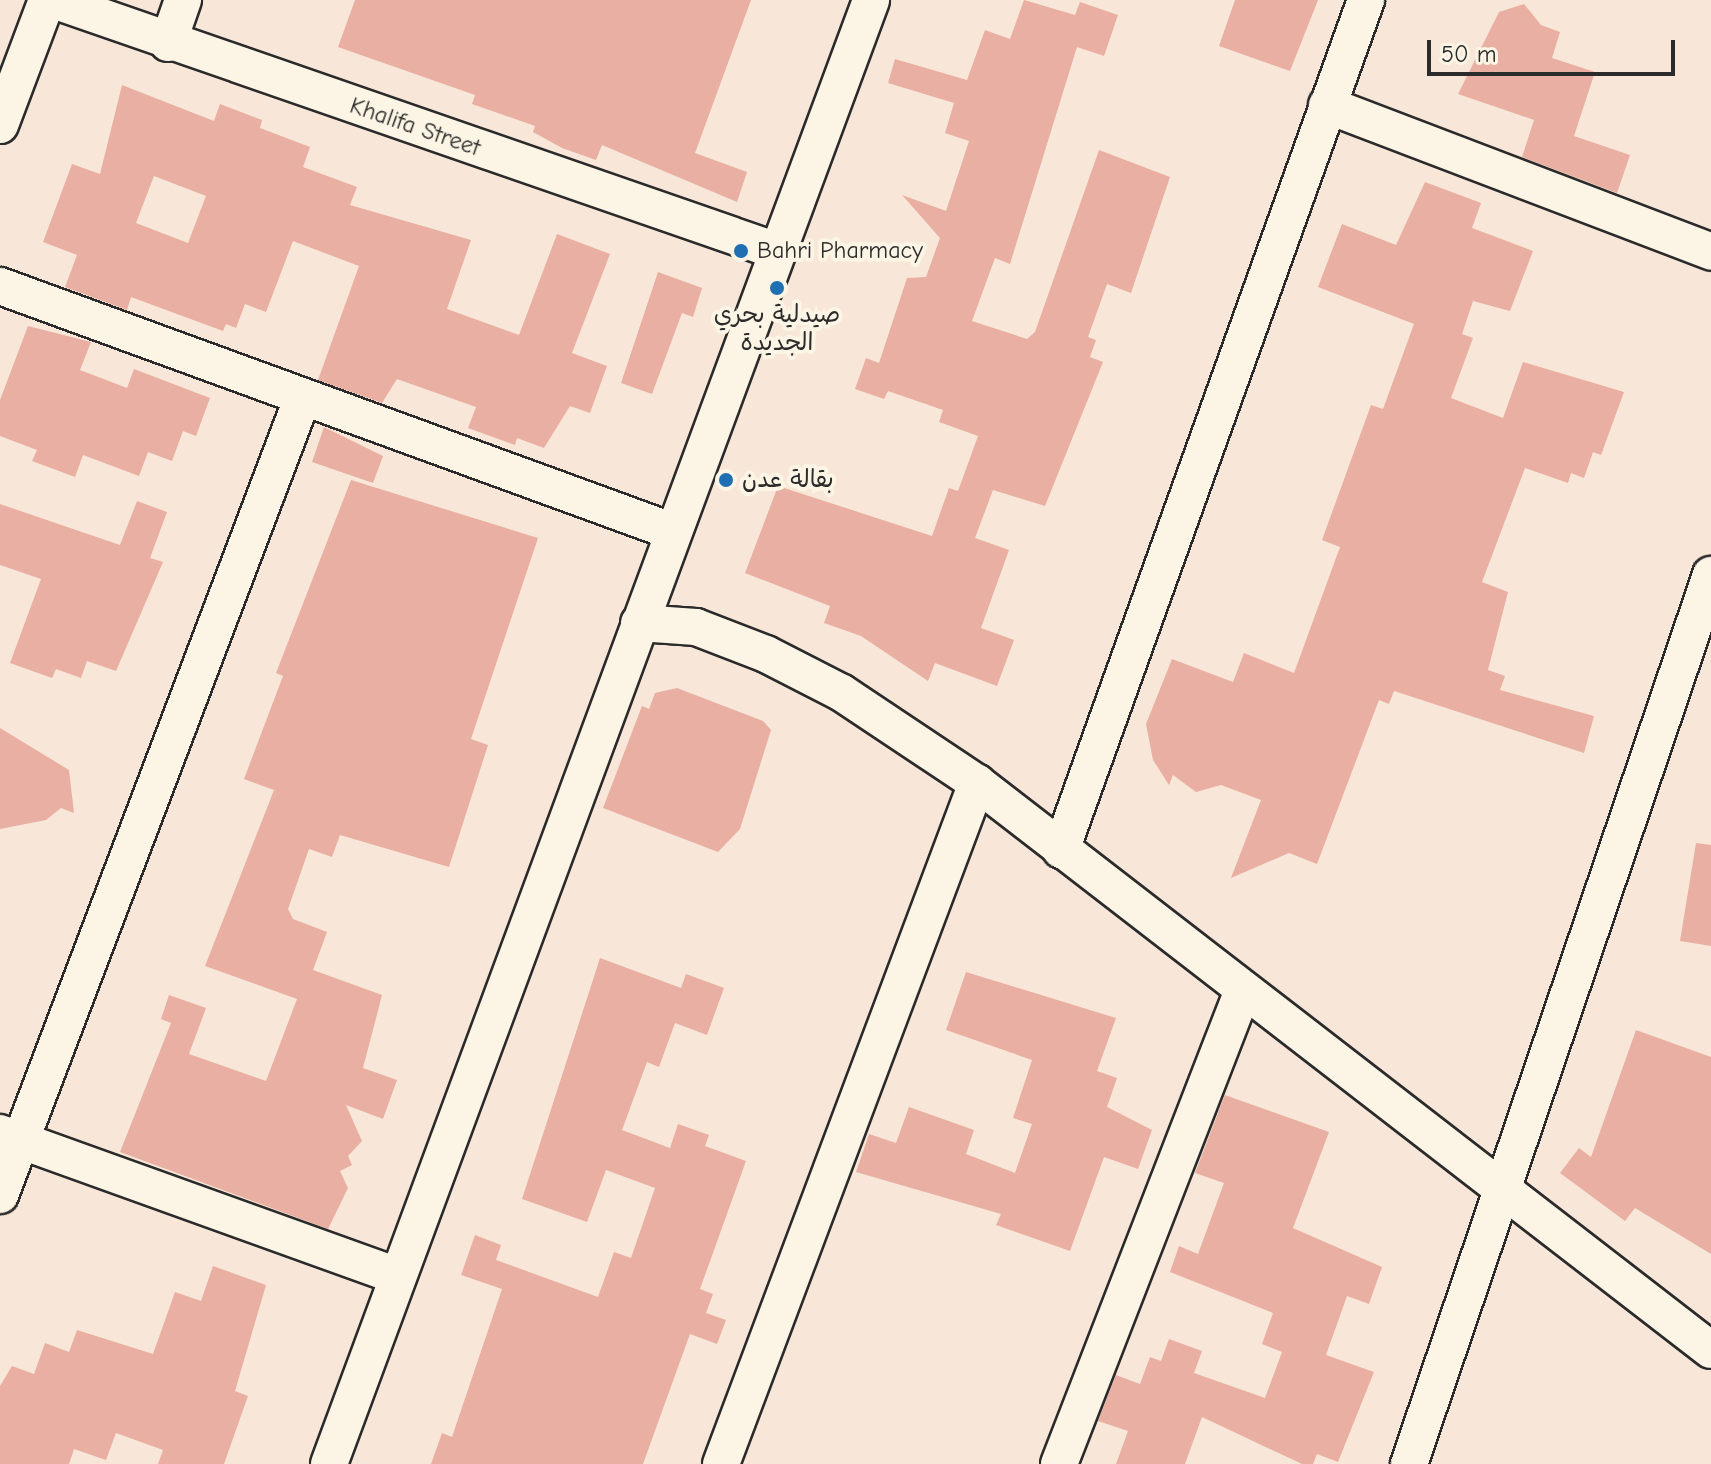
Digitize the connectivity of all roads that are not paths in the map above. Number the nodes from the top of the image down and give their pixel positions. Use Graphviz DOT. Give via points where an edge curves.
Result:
graph roads {
  1 [pos="50,0"];
  2 [pos="183,0"];
  3 [pos="871,0"];
  4 [pos="1366,0"];
  5 [pos="168,43"];
  6 [pos="1327,105"];
  7 [pos="0,125"];
  8 [pos="777,251"];
  9 [pos="1711,252"];
  10 [pos="0,286"];
  11 [pos="302,399"];
  12 [pos="674,532"];
  13 [pos="1711,575"];
  14 [pos="639,623"];
  15 [pos="977,783"];
  16 [pos="1061,850"];
  17 [pos="1243,990"];
  18 [pos="10,1137"];
  19 [pos="1501,1188"];
  20 [pos="0,1195"];
  21 [pos="397,1276"];
  22 [pos="1711,1350"];
  23 [pos="329,1464"];
  24 [pos="721,1464"];
  25 [pos="1059,1464"];
  26 [pos="1409,1464"];
  1 -- 5 [label="street, Khalifa Street"];
  1 -- 7 [label="street"];
  2 -- 5 [label="street"];
  3 -- 8 [label="street"];
  4 -- 6 [label="street"];
  5 -- 8 [label="street, Khalifa Street"];
  6 -- 9 [label="street"];
  6 -- 16 [label="street"];
  8 -- 12 [label="street"];
  10 -- 11 [label="street"];
  11 -- 12 [label="street"];
  11 -- 18 [label="street"];
  12 -- 14 [label="street"];
  13 -- 19 [label="street"];
  14 -- 15 [label="street" via="696,627 766,654 842,693"];
  14 -- 21 [label="street"];
  15 -- 16 [label="street"];
  15 -- 24 [label="street"];
  16 -- 17 [label="street"];
  17 -- 19 [label="street"];
  17 -- 25 [label="street"];
  18 -- 20 [label="street"];
  18 -- 21 [label="street"];
  19 -- 22 [label="street"];
  19 -- 26 [label="street"];
  21 -- 23 [label="street"];
}
